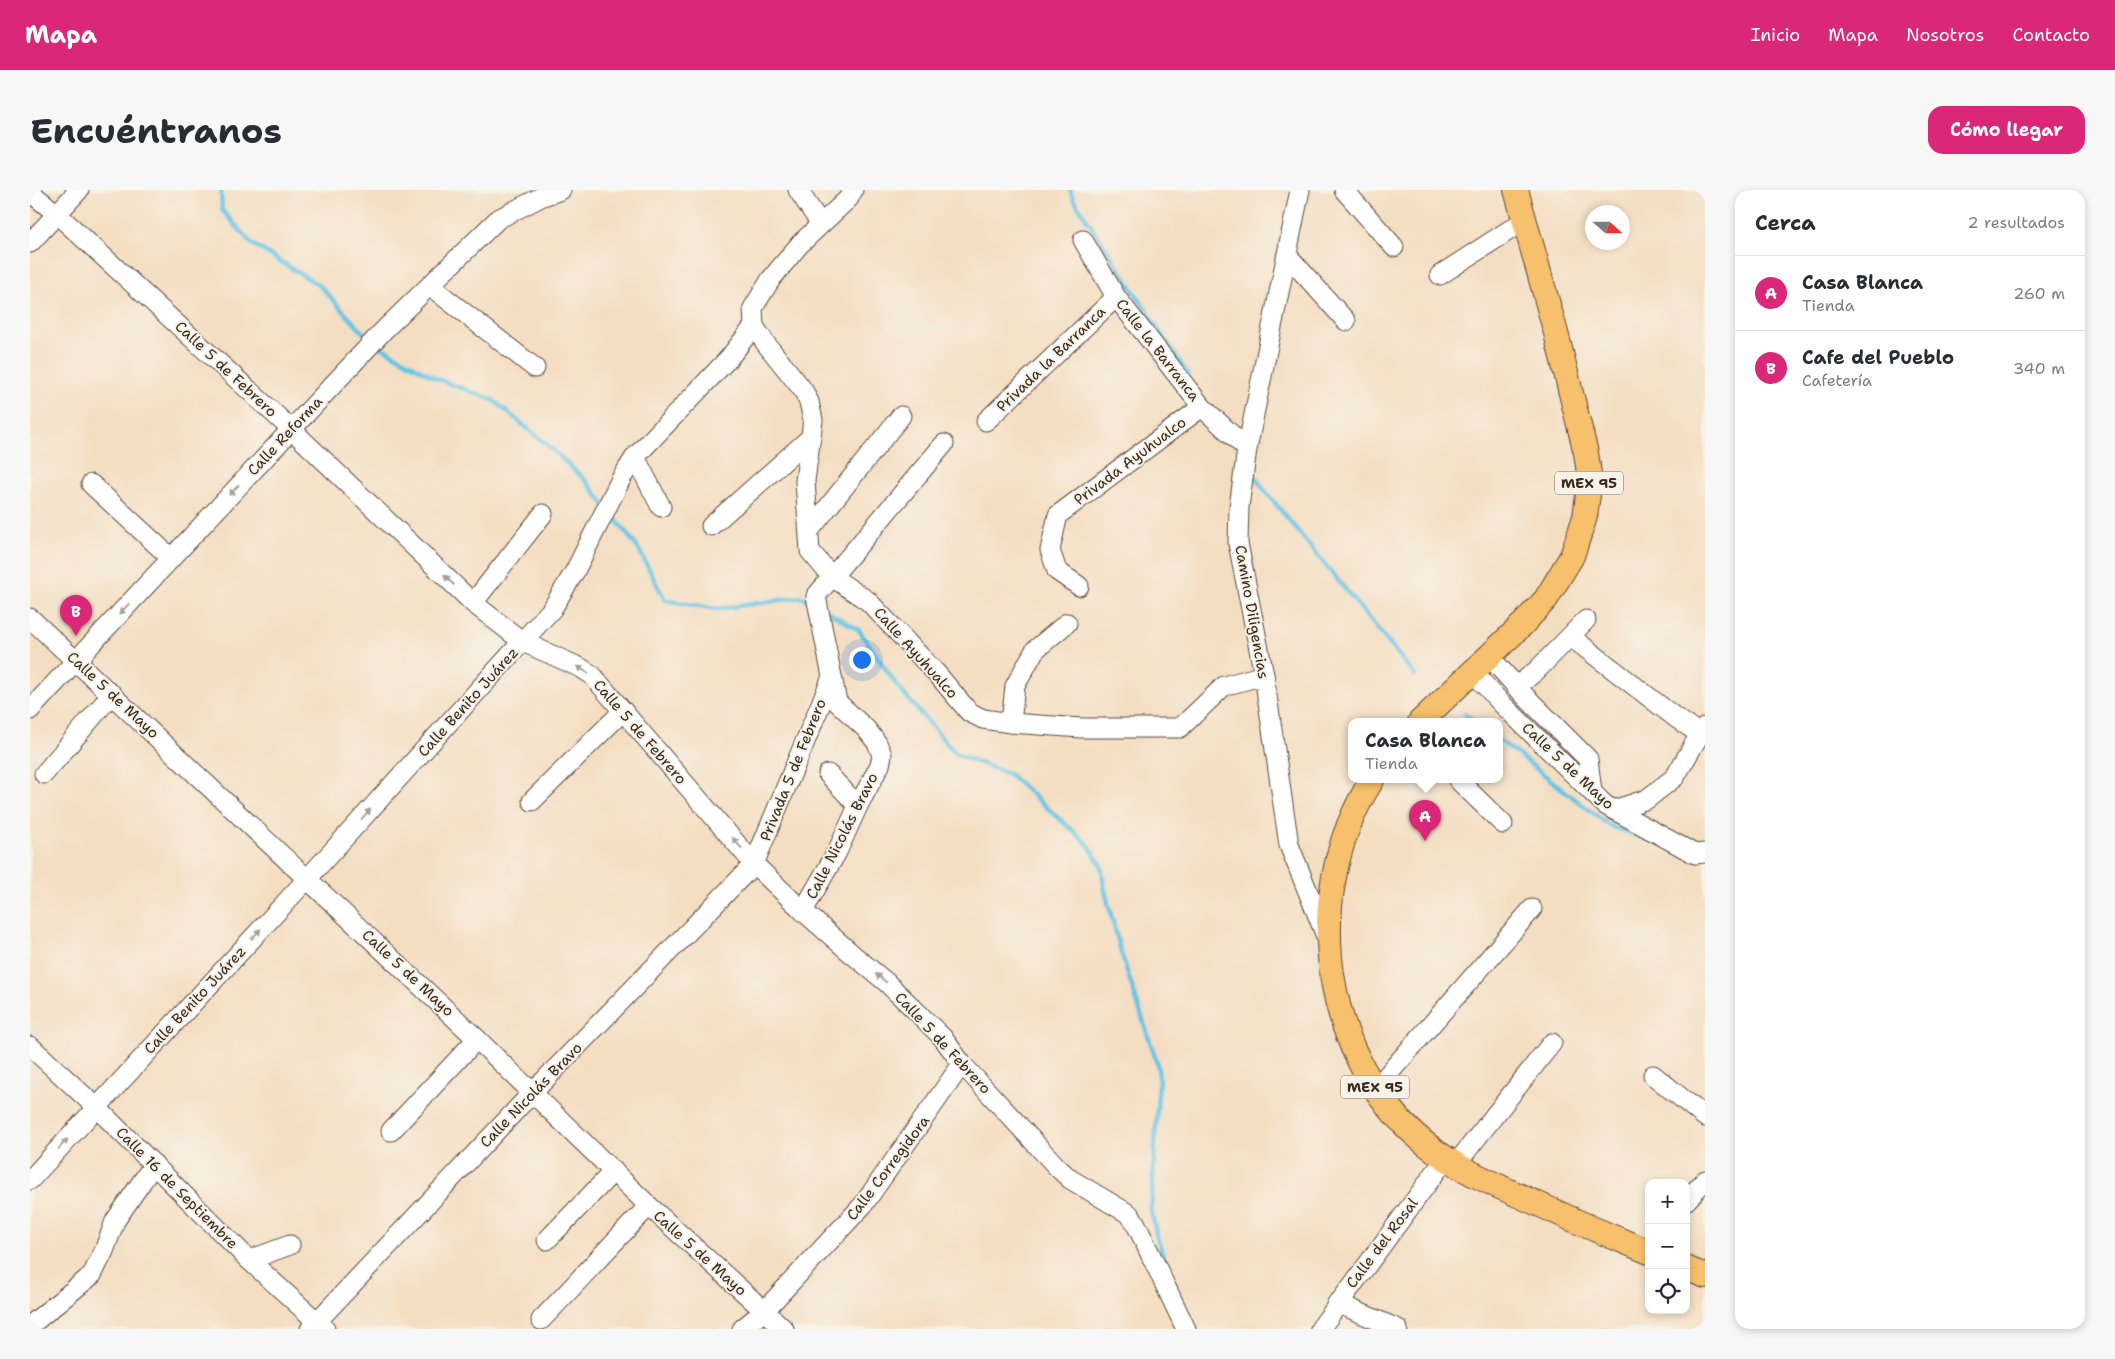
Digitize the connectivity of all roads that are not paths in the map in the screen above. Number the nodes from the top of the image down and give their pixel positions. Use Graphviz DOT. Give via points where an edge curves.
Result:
graph roads {
  1 [pos="79,190"];
  2 [pos="561,190"];
  3 [pos="798,190"];
  4 [pos="853,190"];
  5 [pos="1300,190"];
  6 [pos="1344,190"];
  7 [pos="1516,190"];
  8 [pos="30,192"];
  9 [pos="57,214"];
  10 [pos="1525,220"];
  11 [pos="820,223"];
  12 [pos="1083,240"];
  13 [pos="30,243"];
  14 [pos="1394,247"];
  15 [pos="1287,255"];
  16 [pos="1440,275"];
  17 [pos="430,286"];
  18 [pos="1116,297"];
  19 [pos="1346,321"];
  20 [pos="754,326"];
  21 [pos="535,368"];
  22 [pos="1204,408"];
  23 [pos="902,416"];
  24 [pos="986,421"];
  25 [pos="291,429"];
  26 [pos="811,438"];
  27 [pos="944,444"];
  28 [pos="1244,447"];
  29 [pos="635,457"];
  30 [pos="91,484"];
  31 [pos="661,507"];
  32 [pos="543,514"];
  33 [pos="711,526"];
  34 [pos="808,531"];
  35 [pos="171,558"];
  36 [pos="832,577"];
  37 [pos="1079,586"];
  38 [pos="473,603"];
  39 [pos="30,618"];
  40 [pos="1586,620"];
  41 [pos="1067,623"];
  42 [pos="1571,637"];
  43 [pos="523,642"];
  44 [pos="76,660"];
  45 [pos="1481,663"];
  46 [pos="1264,675"];
  47 [pos="832,676"];
  48 [pos="1516,687"];
  49 [pos="112,694"];
  50 [pos="30,710"];
  51 [pos="623,712"];
  52 [pos="1424,718"];
  53 [pos="1011,723"];
  54 [pos="1703,730"];
  55 [pos="44,774"];
  56 [pos="828,774"];
  57 [pos="1370,783"];
  58 [pos="1461,783"];
  59 [pos="1592,792"];
  60 [pos="532,801"];
  61 [pos="858,806"];
  62 [pos="1614,810"];
  63 [pos="1503,824"];
  64 [pos="1705,853"];
  65 [pos="754,864"];
  66 [pos="308,878"];
  67 [pos="1532,909"];
  68 [pos="803,911"];
  69 [pos="1328,941"];
  70 [pos="477,1039"];
  71 [pos="1552,1043"];
  72 [pos="30,1046"];
  73 [pos="962,1064"];
  74 [pos="1654,1075"];
  75 [pos="1376,1088"];
  76 [pos="532,1093"];
  77 [pos="96,1106"];
  78 [pos="1705,1117"];
  79 [pos="391,1131"];
  80 [pos="1451,1161"];
  81 [pos="154,1164"];
  82 [pos="614,1171"];
  83 [pos="30,1180"];
  84 [pos="1705,1180"];
  85 [pos="1690,1197"];
  86 [pos="649,1206"];
  87 [pos="547,1240"];
  88 [pos="290,1245"];
  89 [pos="1645,1250"];
  90 [pos="249,1260"];
  91 [pos="1688,1269"];
  92 [pos="1705,1276"];
  93 [pos="1337,1303"];
  94 [pos="764,1311"];
  95 [pos="541,1320"];
  96 [pos="33,1323"];
  97 [pos="317,1326"];
  98 [pos="742,1329"];
  99 [pos="784,1329"];
  100 [pos="1186,1329"];
  101 [pos="1320,1329"];
  102 [pos="1398,1329"];
  1 -- 9 [label="street"];
  2 -- 17 [label="street, Calle Reforma" via="498,219"];
  3 -- 11 [label="street"];
  4 -- 11 [label="street" via="849,198"];
  5 -- 15 [label="street, Camino Diligencias"];
  6 -- 14 [label="street"];
  7 -- 10 [label="main road, MEX 95"];
  8 -- 9 [label="street, Calle 5 de Febrero"];
  9 -- 13 [label="street"];
  9 -- 25 [label="street, Calle 5 de Febrero"];
  10 -- 16 [label="street"];
  10 -- 45 [label="main road, MEX 95" via="1586,453 1589,496 1572,556 1546,599"];
  11 -- 20 [label="street" via="771,279 753,308"];
  12 -- 18 [label="street, Calle la Barranca"];
  15 -- 19 [label="street"];
  15 -- 28 [label="street, Camino Diligencias"];
  17 -- 21 [label="street"];
  17 -- 25 [label="street, Calle Reforma"];
  18 -- 22 [label="street, Calle la Barranca"];
  18 -- 24 [label="street, Privada la Barranca"];
  20 -- 26 [label="street, Calle Ayuhualco" via="803,390 813,420"];
  20 -- 29 [label="street, Calle Benito Juárez" via="729,358"];
  22 -- 28 [label="street, Calle la Barranca"];
  22 -- 37 [label="street, Privada Ayuhualco" via="1058,515 1050,550 1056,571"];
  23 -- 34 [label="street"];
  25 -- 35 [label="street, Calle Reforma, one-way"];
  38 -- 25 [label="street, Calle 5 de Febrero, one-way"];
  26 -- 33 [label="street"];
  26 -- 34 [label="street, Calle Ayuhualco" via="805,481"];
  27 -- 36 [label="street, Calle Nicolás Bravo"];
  28 -- 46 [label="street, Camino Diligencias" via="1238,543"];
  29 -- 31 [label="street"];
  29 -- 43 [label="street, Calle Benito Juárez" via="575,571"];
  30 -- 35 [label="street"];
  32 -- 38 [label="street"];
  34 -- 36 [label="street, Calle Ayuhualco" via="810,551"];
  35 -- 44 [label="street, Calle Reforma, one-way"];
  36 -- 47 [label="street, Calle Nicolás Bravo" via="816,596"];
  36 -- 53 [label="street, Calle Ayuhualco" via="868,600 969,712 983,719"];
  38 -- 43 [label="street, Calle 5 de Febrero"];
  39 -- 44 [label="street, Calle 5 de Mayo"];
  40 -- 42 [label="street"];
  41 -- 53 [label="street" via="1035,650 1015,686"];
  42 -- 48 [label="street"];
  42 -- 54 [label="street" via="1676,718"];
  51 -- 43 [label="street, Calle 5 de Febrero, one-way" via="592,675"];
  66 -- 43 [label="street, Calle Benito Juárez, one-way"];
  44 -- 49 [label="street, Calle 5 de Mayo"];
  44 -- 50 [label="street, Calle Reforma"];
  45 -- 48 [label="street"];
  45 -- 52 [label="main road, MEX 95"];
  45 -- 59 [label="street, Calle 5 de Mayo" via="1501,703"];
  46 -- 53 [label="street, Calle Ayuhualco" via="1224,686 1180,728 1081,728"];
  46 -- 69 [label="street, Camino Diligencias" via="1290,846"];
  47 -- 61 [label="street, Calle Nicolás Bravo" via="837,702 867,730 882,755"];
  47 -- 65 [label="street, Privada 5 de Febrero"];
  48 -- 59 [label="street" via="1588,759"];
  49 -- 55 [label="street"];
  49 -- 66 [label="street, Calle 5 de Mayo"];
  51 -- 60 [label="street"];
  65 -- 51 [label="street, Calle 5 de Febrero, one-way"];
  54 -- 62 [label="street" via="1675,777 1647,800"];
  56 -- 61 [label="street"];
  57 -- 69 [label="main road, MEX 95" via="1355,809 1339,851 1330,897"];
  58 -- 63 [label="street"];
  59 -- 62 [label="street, Calle 5 de Mayo"];
  61 -- 68 [label="street, Calle Nicolás Bravo" via="837,852"];
  62 -- 64 [label="street, Calle 5 de Mayo" via="1695,854"];
  65 -- 68 [label="street, Calle 5 de Febrero"];
  65 -- 76 [label="street, Calle Nicolás Bravo"];
  66 -- 70 [label="street, Calle 5 de Mayo"];
  77 -- 66 [label="street, Calle Benito Juárez, one-way"];
  67 -- 75 [label="street"];
  73 -- 68 [label="street, Calle 5 de Febrero, one-way" via="943,1038 892,988"];
  69 -- 75 [label="main road, MEX 95" via="1330,968 1342,1017 1362,1065"];
  70 -- 76 [label="street, Calle 5 de Mayo"];
  70 -- 79 [label="street"];
  71 -- 80 [label="street, Calle del Rosal"];
  72 -- 77 [label="street, Calle 16 de Septiembre"];
  73 -- 94 [label="street, Calle Corregidora" via="863,1205"];
  73 -- 100 [label="street, Calle 5 de Febrero" via="1070,1179 1129,1214"];
  74 -- 78 [label="street"];
  75 -- 80 [label="main road, MEX 95" via="1412,1130"];
  76 -- 82 [label="street, Calle 5 de Mayo"];
  76 -- 97 [label="street, Calle Nicolás Bravo"];
  77 -- 81 [label="street, Calle 16 de Septiembre"];
  83 -- 77 [label="street, Calle Benito Juárez, one-way"];
  80 -- 89 [label="main road, MEX 95" via="1522,1197"];
  80 -- 93 [label="street, Calle del Rosal"];
  81 -- 90 [label="street, Calle 16 de Septiembre"];
  81 -- 96 [label="street" via="115,1221 92,1274"];
  82 -- 86 [label="street, Calle 5 de Mayo"];
  82 -- 87 [label="street"];
  84 -- 85 [label="street"];
  86 -- 94 [label="street, Calle 5 de Mayo"];
  86 -- 95 [label="street"];
  88 -- 90 [label="street"];
  90 -- 97 [label="street, Calle 16 de Septiembre"];
  91 -- 92 [label="main road"];
  93 -- 101 [label="street, Calle del Rosal"];
  93 -- 102 [label="street"];
  94 -- 98 [label="street, Calle Corregidora"];
  94 -- 99 [label="street, Calle 5 de Mayo"];
}
